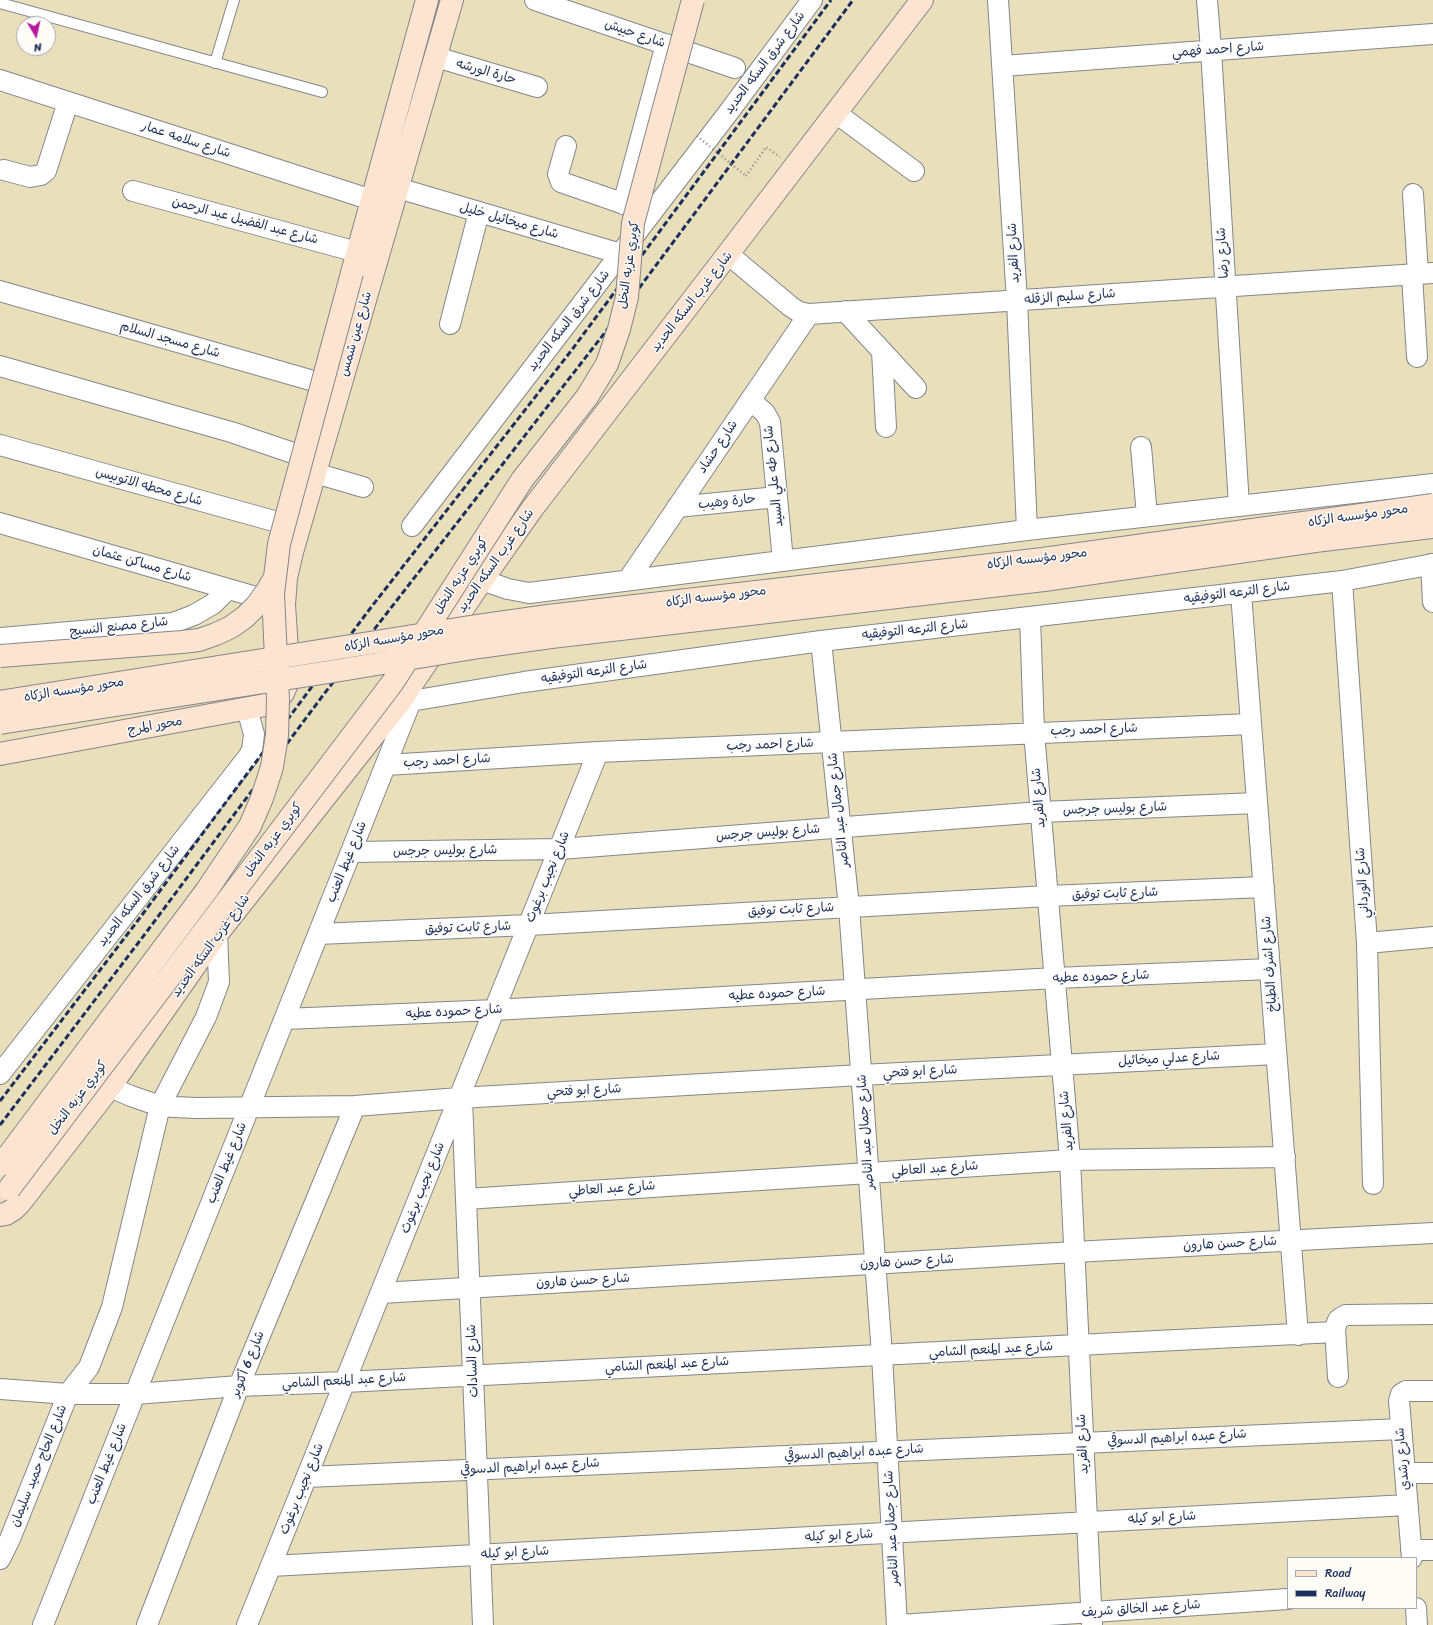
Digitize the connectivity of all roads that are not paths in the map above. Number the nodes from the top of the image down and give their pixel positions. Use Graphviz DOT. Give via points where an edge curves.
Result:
graph roads {
  1 [pos="234,0"];
  2 [pos="427,0"];
  3 [pos="452,0"];
  4 [pos="535,0"];
  5 [pos="693,0"];
  6 [pos="812,0"];
  7 [pos="922,0"];
  8 [pos="998,0"];
  9 [pos="1206,0"];
  10 [pos="0,2"];
  11 [pos="1433,34"];
  12 [pos="666,44"];
  13 [pos="1211,50"];
  14 [pos="436,57"];
  15 [pos="215,63"];
  16 [pos="1003,66"];
  17 [pos="735,68"];
  18 [pos="1,83"];
  19 [pos="536,87"];
  20 [pos="322,92"];
  21 [pos="68,102"];
  22 [pos="836,113"];
  23 [pos="566,146"];
  24 [pos="4,170"];
  25 [pos="914,171"];
  26 [pos="398,188"];
  27 [pos="133,191"];
  28 [pos="1413,194"];
  29 [pos="372,200"];
  30 [pos="623,204"];
  31 [pos="479,212"];
  32 [pos="652,214"];
  33 [pos="357,252"];
  34 [pos="621,254"];
  35 [pos="728,254"];
  36 [pos="352,273"];
  37 [pos="1421,274"];
  38 [pos="1226,287"];
  39 [pos="0,291"];
  40 [pos="1017,300"];
  41 [pos="845,311"];
  42 [pos="809,314"];
  43 [pos="450,324"];
  44 [pos="882,351"];
  45 [pos="1417,357"];
  46 [pos="0,366"];
  47 [pos="340,388"];
  48 [pos="916,388"];
  49 [pos="750,400"];
  50 [pos="886,427"];
  51 [pos="0,445"];
  52 [pos="1141,447"];
  53 [pos="302,456"];
  54 [pos="315,473"];
  55 [pos="1433,484"];
  56 [pos="363,486"];
  57 [pos="777,497"];
  58 [pos="1433,505"];
  59 [pos="1239,506"];
  60 [pos="677,508"];
  61 [pos="1147,516"];
  62 [pos="0,523"];
  63 [pos="412,526"];
  64 [pos="1433,526"];
  65 [pos="299,528"];
  66 [pos="1027,530"];
  67 [pos="783,561"];
  68 [pos="1432,564"];
  69 [pos="275,576"];
  70 [pos="482,580"];
  71 [pos="628,580"];
  72 [pos="1342,581"];
  73 [pos="228,588"];
  74 [pos="1241,593"];
  75 [pos="1433,602"];
  76 [pos="284,605"];
  77 [pos="1030,617"];
  78 [pos="0,638"];
  79 [pos="821,641"];
  80 [pos="0,656"];
  81 [pos="289,672"];
  82 [pos="0,702"];
  83 [pos="405,702"];
  84 [pos="247,709"];
  85 [pos="0,723"];
  86 [pos="1251,724"];
  87 [pos="1034,732"];
  88 [pos="832,742"];
  89 [pos="598,752"];
  90 [pos="0,754"];
  91 [pos="386,765"];
  92 [pos="1257,803"];
  93 [pos="1041,812"];
  94 [pos="841,828"];
  95 [pos="560,849"];
  96 [pos="351,852"];
  97 [pos="1264,887"];
  98 [pos="1048,896"];
  99 [pos="849,907"];
  100 [pos="529,925"];
  101 [pos="217,934"];
  102 [pos="318,934"];
  103 [pos="1433,937"];
  104 [pos="1367,943"];
  105 [pos="1270,969"];
  106 [pos="1055,978"];
  107 [pos="855,990"];
  108 [pos="495,1010"];
  109 [pos="285,1019"];
  110 [pos="1276,1054"];
  111 [pos="1062,1065"];
  112 [pos="0,1074"];
  113 [pos="861,1075"];
  114 [pos="110,1087"];
  115 [pos="461,1098"];
  116 [pos="160,1106"];
  117 [pos="250,1106"];
  118 [pos="355,1106"];
  119 [pos="1285,1157"];
  120 [pos="1070,1160"];
  121 [pos="1,1166"];
  122 [pos="869,1173"];
  123 [pos="1373,1184"];
  124 [pos="4,1195"];
  125 [pos="466,1199"];
  126 [pos="0,1215"];
  127 [pos="1433,1233"];
  128 [pos="1291,1241"];
  129 [pos="1074,1252"];
  130 [pos="876,1264"];
  131 [pos="470,1288"];
  132 [pos="381,1293"];
  133 [pos="1433,1314"];
  134 [pos="1335,1332"];
  135 [pos="1298,1335"];
  136 [pos="1078,1346"];
  137 [pos="882,1355"];
  138 [pos="473,1375"];
  139 [pos="1338,1377"];
  140 [pos="345,1382"];
  141 [pos="239,1386"];
  142 [pos="0,1389"];
  143 [pos="1433,1391"];
  144 [pos="68,1394"];
  145 [pos="135,1394"];
  146 [pos="1401,1429"];
  147 [pos="1083,1442"];
  148 [pos="888,1451"];
  149 [pos="477,1470"];
  150 [pos="1404,1473"];
  151 [pos="1433,1473"];
  152 [pos="307,1477"];
  153 [pos="1407,1505"];
  154 [pos="1087,1522"];
  155 [pos="892,1533"];
  156 [pos="1433,1550"];
  157 [pos="1411,1554"];
  158 [pos="481,1555"];
  159 [pos="0,1559"];
  160 [pos="271,1566"];
  161 [pos="1287,1598"];
  162 [pos="1091,1619"];
  163 [pos="43,1625"];
  164 [pos="147,1625"];
  165 [pos="247,1625"];
  166 [pos="483,1625"];
  167 [pos="898,1625"];
  1 -- 15 [label="lane"];
  2 -- 29 [label="main road, شارع عين شمس"];
  3 -- 14 [label="main road, شارع عين شمس"];
  4 -- 12 [label="street, شارع حبيش"];
  5 -- 124 [label="main road, كوبري عزبه النخل, bridge" via="634,223 627,297 607,364 587,397 522,480 393,682"];
  6 -- 32 [label="street, شارع شرق السكه الحديد"];
  7 -- 22 [label="main road, شارع غرب السكه الحديد"];
  8 -- 16 [label="street, شارع الفريد"];
  9 -- 13 [label="street, شارع رضا"];
  10 -- 15 [label="lane"];
  11 -- 13 [label="street, شارع احمد فهمي"];
  12 -- 17 [label="street, شارع حبيش"];
  12 -- 30 [label="street"];
  13 -- 16 [label="street, شارع احمد فهمي"];
  13 -- 38 [label="street, شارع رضا"];
  14 -- 19 [label="street, حارة الورشه"];
  14 -- 26 [label="main road, شارع عين شمس"];
  15 -- 20 [label="lane"];
  16 -- 40 [label="street, شارع الفريد"];
  18 -- 21 [label="street, شارع سلامه عمار"];
  21 -- 24 [label="street" via="46,171 30,177"];
  21 -- 29 [label="street, شارع سلامه عمار"];
  22 -- 25 [label="street"];
  22 -- 35 [label="main road, شارع غرب السكه الحديد"];
  23 -- 30 [label="street" via="558,174 561,182"];
  26 -- 31 [label="street, شارع ميخائيل خليل"];
  26 -- 47 [label="main road, شارع عين شمس"];
  27 -- 33 [label="street, شارع عبد الفضيل عبد الرحمن"];
  28 -- 37 [label="street"];
  29 -- 33 [label="main road, شارع عين شمس"];
  30 -- 32 [label="street"];
  31 -- 34 [label="street, شارع ميخائيل خليل"];
  31 -- 43 [label="street"];
  32 -- 34 [label="street, شارع شرق السكه الحديد"];
  33 -- 36 [label="main road, شارع عين شمس"];
  34 -- 63 [label="street, شارع شرق السكه الحديد"];
  35 -- 42 [label="street, شارع سليم الزقله" via="790,306 799,312"];
  35 -- 70 [label="main road, شارع غرب السكه الحديد" via="537,502"];
  36 -- 53 [label="main road, كوبري عزبه النخل, bridge"];
  37 -- 38 [label="street, شارع سليم الزقله"];
  37 -- 45 [label="street"];
  38 -- 40 [label="street, شارع سليم الزقله"];
  38 -- 59 [label="street, شارع رضا"];
  39 -- 47 [label="street, شارع مسجد السلام"];
  40 -- 41 [label="street, شارع سليم الزقله"];
  40 -- 66 [label="street, شارع الفريد"];
  41 -- 42 [label="street, شارع سليم الزقله"];
  41 -- 44 [label="street"];
  42 -- 49 [label="street, شارع حشاد"];
  44 -- 48 [label="street"];
  44 -- 50 [label="street"];
  46 -- 53 [label="street" via="231,432"];
  47 -- 54 [label="main road, شارع عين شمس"];
  49 -- 57 [label="street, شارع طه علي السيد" via="765,413 770,422"];
  49 -- 60 [label="street, شارع حشاد"];
  51 -- 65 [label="street, شارع محطه الاتوبيس"];
  52 -- 61 [label="street"];
  53 -- 69 [label="main road, كوبري عزبه النخل, bridge" via="283,526"];
  54 -- 56 [label="street"];
  54 -- 65 [label="main road, شارع عين شمس"];
  55 -- 59 [label="street"];
  57 -- 60 [label="street, حارة وهيب"];
  57 -- 67 [label="street, شارع طه علي السيد"];
  58 -- 82 [label="main road, محور مؤسسه الزكاه, bridge" via="1043,559 491,624"];
  59 -- 61 [label="street"];
  60 -- 71 [label="street, شارع حشاد"];
  61 -- 66 [label="street"];
  62 -- 73 [label="street, شارع مساكن عثمان"];
  64 -- 85 [label="main road, محور مؤسسه الزكاه, bridge" via="1044,580 551,637"];
  65 -- 76 [label="main road, شارع عين شمس" via="286,578"];
  66 -- 67 [label="street"];
  67 -- 71 [label="street"];
  68 -- 72 [label="street, شارع الترعه التوفيقيه"];
  68 -- 75 [label="street"];
  69 -- 80 [label="main road, bridge" via="257,605 245,617 231,627 199,640"];
  69 -- 121 [label="main road, كوبري عزبه النخل, bridge" via="273,594 278,700 277,736 272,767 250,826 207,890"];
  70 -- 71 [label="street" via="508,589 529,592"];
  70 -- 83 [label="main road, شارع غرب السكه الحديد"];
  72 -- 74 [label="street, شارع الترعه التوفيقيه"];
  72 -- 104 [label="street, شارع الورداني"];
  73 -- 76 [label="street, شارع مساكن عثمان"];
  73 -- 78 [label="street, شارع مصنع النسيج" via="213,604 194,615 173,622"];
  74 -- 77 [label="street, شارع الترعه التوفيقيه"];
  74 -- 86 [label="street, شارع اشرف الطباخ"];
  76 -- 81 [label="main road, شارع عين شمس"];
  77 -- 79 [label="street, شارع الترعه التوفيقيه"];
  77 -- 87 [label="street, شارع الفريد"];
  79 -- 83 [label="street, شارع الترعه التوفيقيه" via="524,682"];
  79 -- 88 [label="street, شارع جمال عبد الناصر"];
  81 -- 84 [label="main road, محور المرج" via="287,687 278,699"];
  83 -- 91 [label="street, شارع غيط العنب"];
  83 -- 101 [label="main road, شارع غرب السكه الحديد"];
  84 -- 90 [label="main road, محور المرج"];
  84 -- 112 [label="street, شارع شرق السكه الحديد" via="254,734 253,746 248,757"];
  86 -- 87 [label="street, شارع احمد رجب"];
  86 -- 92 [label="street, شارع اشرف الطباخ"];
  87 -- 88 [label="street, شارع احمد رجب"];
  87 -- 93 [label="street, شارع الفريد"];
  88 -- 89 [label="street, شارع احمد رجب"];
  88 -- 94 [label="street, شارع جمال عبد الناصر"];
  89 -- 91 [label="street, شارع احمد رجب"];
  89 -- 95 [label="street, شارع نجيب برغوث"];
  91 -- 96 [label="street, شارع غيط العنب"];
  92 -- 93 [label="street, شارع بوليس جرجس"];
  92 -- 97 [label="street, شارع اشرف الطباخ"];
  93 -- 94 [label="street, شارع بوليس جرجس"];
  93 -- 98 [label="street, شارع الفريد"];
  94 -- 95 [label="street, شارع بوليس جرجس"];
  94 -- 99 [label="street, شارع جمال عبد الناصر"];
  95 -- 96 [label="street, شارع بوليس جرجس"];
  95 -- 100 [label="street, شارع نجيب برغوث"];
  96 -- 102 [label="street, شارع غيط العنب"];
  97 -- 98 [label="street, شارع ثابت توفيق"];
  97 -- 105 [label="street, شارع اشرف الطباخ"];
  98 -- 99 [label="street, شارع ثابت توفيق"];
  98 -- 106 [label="street, شارع الفريد"];
  99 -- 100 [label="street, شارع ثابت توفيق"];
  99 -- 107 [label="street, شارع جمال عبد الناصر"];
  100 -- 102 [label="street, شارع ثابت توفيق"];
  100 -- 108 [label="street, شارع نجيب برغوث"];
  101 -- 114 [label="main road, شارع غرب السكه الحديد"];
  101 -- 116 [label="street, شارع الحاج حميد سليمان" via="219,982 206,1017"];
  102 -- 109 [label="street, شارع غيط العنب"];
  103 -- 104 [label="street"];
  104 -- 123 [label="street, شارع الورداني"];
  105 -- 106 [label="street, شارع حموده عطيه"];
  105 -- 110 [label="street, شارع اشرف الطباخ"];
  106 -- 107 [label="street, شارع حموده عطيه"];
  106 -- 111 [label="street, شارع الفريد"];
  107 -- 108 [label="street, شارع حموده عطيه"];
  107 -- 113 [label="street, شارع جمال عبد الناصر"];
  108 -- 109 [label="street, شارع حموده عطيه"];
  108 -- 115 [label="street, شارع نجيب برغوث"];
  109 -- 117 [label="street, شارع غيط العنب"];
  110 -- 111 [label="street, شارع عدلي ميخائيل"];
  110 -- 119 [label="street, شارع اشرف الطباخ"];
  111 -- 113 [label="street, شارع ابو فتحي"];
  111 -- 120 [label="street, شارع الفريد"];
  113 -- 115 [label="street, شارع ابو فتحي"];
  113 -- 122 [label="street, شارع جمال عبد الناصر"];
  114 -- 116 [label="street, شارع ابو فتحي"];
  114 -- 126 [label="main road, شارع غرب السكه الحديد" via="20,1203 6,1214"];
  115 -- 118 [label="street, شارع ابو فتحي"];
  115 -- 125 [label="street, شارع السادات"];
  115 -- 132 [label="street, شارع نجيب برغوث"];
  116 -- 117 [label="street, شارع ابو فتحي"];
  116 -- 144 [label="street, شارع الحاج حميد سليمان" via="112,1307 89,1367"];
  117 -- 118 [label="street, شارع ابو فتحي"];
  117 -- 145 [label="street, شارع غيط العنب"];
  118 -- 141 [label="street, شارع 6 أكتوبر"];
  119 -- 120 [label="street, شارع عبد العاطي"];
  119 -- 128 [label="street, شارع اشرف الطباخ"];
  120 -- 122 [label="street, شارع عبد العاطي"];
  120 -- 129 [label="street, شارع الفريد"];
  122 -- 125 [label="street, شارع عبد العاطي"];
  122 -- 130 [label="street, شارع جمال عبد الناصر"];
  125 -- 131 [label="street, شارع السادات"];
  127 -- 128 [label="street, شارع حسن هارون"];
  128 -- 129 [label="street, شارع حسن هارون"];
  128 -- 135 [label="street, شارع اشرف الطباخ"];
  129 -- 130 [label="street, شارع حسن هارون"];
  129 -- 136 [label="street, شارع الفريد"];
  130 -- 131 [label="street, شارع حسن هارون"];
  130 -- 137 [label="street, شارع جمال عبد الناصر"];
  131 -- 132 [label="street, شارع حسن هارون"];
  131 -- 138 [label="street, شارع السادات"];
  132 -- 140 [label="street, شارع نجيب برغوث"];
  133 -- 134 [label="street" via="1346,1315 1338,1320"];
  134 -- 135 [label="street, شارع عبد المنعم الشامي"];
  134 -- 139 [label="street"];
  135 -- 136 [label="street, شارع عبد المنعم الشامي"];
  136 -- 137 [label="street, شارع عبد المنعم الشامي"];
  136 -- 147 [label="street, شارع الفريد"];
  137 -- 138 [label="street, شارع عبد المنعم الشامي"];
  137 -- 148 [label="street, شارع جمال عبد الناصر"];
  138 -- 140 [label="street, شارع عبد المنعم الشامي"];
  138 -- 149 [label="street, شارع السادات"];
  140 -- 141 [label="street, شارع عبد المنعم الشامي"];
  140 -- 152 [label="street, شارع نجيب برغوث"];
  141 -- 145 [label="street, شارع عبد المنعم الشامي"];
  141 -- 164 [label="street, شارع 6 أكتوبر"];
  142 -- 144 [label="street, شارع عبد المنعم الشامي"];
  143 -- 146 [label="street, شارع رشدي" via="1406,1391 1401,1394 1398,1400"];
  144 -- 145 [label="street, شارع عبد المنعم الشامي"];
  144 -- 159 [label="street, شارع الحاج حميد سليمان" via="10,1540"];
  145 -- 163 [label="street, شارع غيط العنب"];
  146 -- 147 [label="street, شارع عبده ابراهيم الدسوقي"];
  146 -- 150 [label="street, شارع رشدي"];
  147 -- 148 [label="street, شارع عبده ابراهيم الدسوقي"];
  147 -- 154 [label="street, شارع الفريد"];
  148 -- 149 [label="street, شارع عبده ابراهيم الدسوقي"];
  148 -- 155 [label="street, شارع جمال عبد الناصر"];
  149 -- 152 [label="street, شارع عبده ابراهيم الدسوقي"];
  149 -- 158 [label="street, شارع السادات"];
  150 -- 151 [label="street"];
  150 -- 153 [label="street, شارع رشدي"];
  152 -- 160 [label="street, شارع نجيب برغوث"];
  153 -- 154 [label="street, شارع ابو كيله"];
  153 -- 157 [label="street, شارع رشدي"];
  154 -- 155 [label="street, شارع ابو كيله"];
  154 -- 162 [label="street, شارع الفريد"];
  155 -- 158 [label="street, شارع ابو كيله"];
  155 -- 167 [label="street, شارع جمال عبد الناصر"];
  156 -- 157 [label="street"];
  158 -- 160 [label="street, شارع ابو كيله"];
  158 -- 166 [label="street, شارع السادات"];
  160 -- 165 [label="street, شارع نجيب برغوث"];
  161 -- 162 [label="street, شارع عبد الخالق شريف"];
  162 -- 167 [label="street, شارع عبد الخالق شريف"];
}
